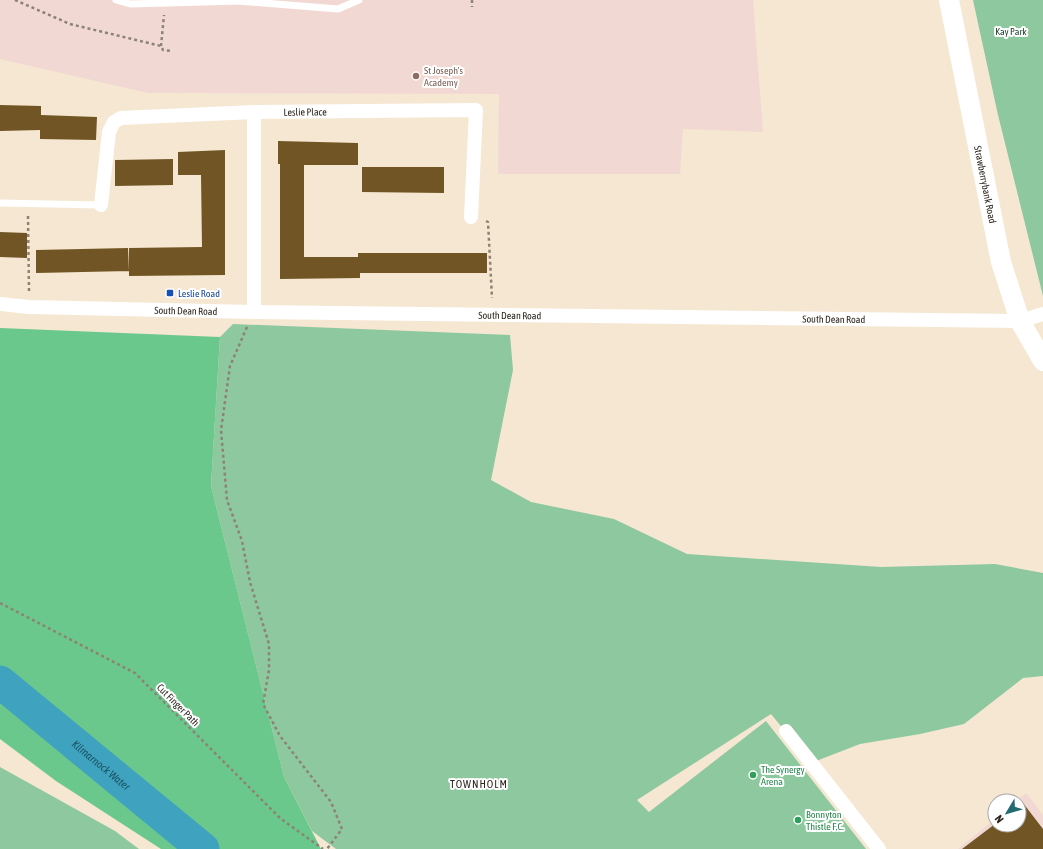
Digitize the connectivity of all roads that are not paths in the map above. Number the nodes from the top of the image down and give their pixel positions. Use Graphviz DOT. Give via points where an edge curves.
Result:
graph roads {
  1 [pos="116,0"];
  2 [pos="359,0"];
  3 [pos="949,0"];
  4 [pos="254,112"];
  5 [pos="0,203"];
  6 [pos="101,205"];
  7 [pos="471,213"];
  8 [pos="0,304"];
  9 [pos="254,312"];
  10 [pos="1043,314"];
  11 [pos="1020,321"];
  12 [pos="1043,362"];
  13 [pos="786,731"];
  14 [pos="879,849"];
  1 -- 2 [label="lane" via="130,4 239,1 338,9"];
  3 -- 11 [label="main road, Strawberrybank Road" via="1001,262"];
  4 -- 6 [label="street, Leslie Place" via="121,118 114,122 109,132"];
  4 -- 7 [label="street, Leslie Place" via="476,110"];
  4 -- 9 [label="street"];
  5 -- 6 [label="lane"];
  8 -- 9 [label="street, South Dean Road" via="29,307"];
  9 -- 11 [label="street, South Dean Road"];
  10 -- 11 [label="street, South Dean Road"];
  11 -- 12 [label="main road, Strawberrybank Road"];
  13 -- 14 [label="street"];
}
